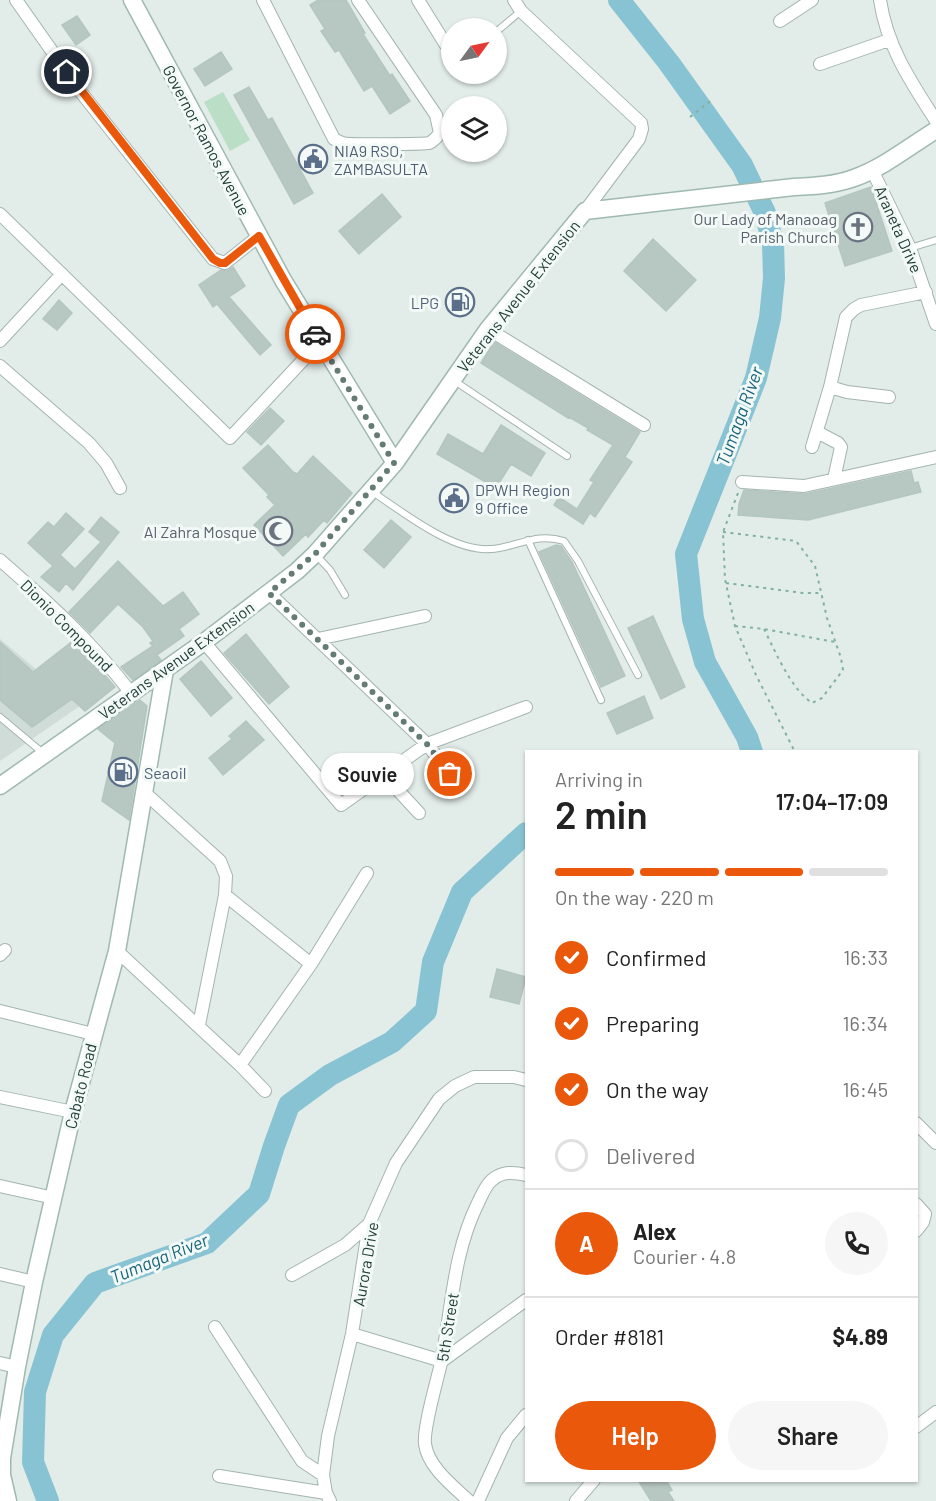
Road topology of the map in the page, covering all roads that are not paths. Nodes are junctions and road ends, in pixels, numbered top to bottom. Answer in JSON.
{"nodes":[{"id":1,"x":16,"y":0,"type":"edge"},
{"id":2,"x":132,"y":0,"type":"edge"},
{"id":3,"x":263,"y":0,"type":"edge"},
{"id":4,"x":358,"y":0,"type":"edge"},
{"id":5,"x":418,"y":0,"type":"edge"},
{"id":6,"x":514,"y":0,"type":"edge"},
{"id":7,"x":812,"y":0,"type":"edge"},
{"id":8,"x":880,"y":0,"type":"edge"},
{"id":9,"x":521,"y":11,"type":"junction"},
{"id":10,"x":780,"y":21,"type":"dead end"},
{"id":11,"x":507,"y":23,"type":"edge"},
{"id":12,"x":441,"y":37,"type":"edge"},
{"id":13,"x":889,"y":40,"type":"junction"},
{"id":14,"x":820,"y":64,"type":"dead end"},
{"id":15,"x":936,"y":121,"type":"edge"},
{"id":16,"x":936,"y":130,"type":"edge"},
{"id":17,"x":872,"y":170,"type":"junction"},
{"id":18,"x":585,"y":211,"type":"junction"},
{"id":19,"x":0,"y":214,"type":"edge"},
{"id":20,"x":259,"y":236,"type":"junction"},
{"id":21,"x":936,"y":240,"type":"edge"},
{"id":22,"x":910,"y":248,"type":"junction"},
{"id":23,"x":62,"y":274,"type":"junction"},
{"id":24,"x":926,"y":292,"type":"junction"},
{"id":25,"x":936,"y":324,"type":"edge"},
{"id":26,"x":488,"y":329,"type":"junction"},
{"id":27,"x":0,"y":341,"type":"edge"},
{"id":28,"x":320,"y":342,"type":"junction"},
{"id":29,"x":0,"y":366,"type":"edge"},
{"id":30,"x":453,"y":380,"type":"junction"},
{"id":31,"x":830,"y":387,"type":"junction"},
{"id":32,"x":889,"y":397,"type":"dead end"},
{"id":33,"x":644,"y":426,"type":"dead end"},
{"id":34,"x":818,"y":432,"type":"junction"},
{"id":35,"x":812,"y":447,"type":"dead end"},
{"id":36,"x":567,"y":456,"type":"dead end"},
{"id":37,"x":936,"y":457,"type":"edge"},
{"id":38,"x":394,"y":463,"type":"junction"},
{"id":39,"x":834,"y":479,"type":"junction"},
{"id":40,"x":742,"y":482,"type":"road end"},
{"id":41,"x":120,"y":488,"type":"dead end"},
{"id":42,"x":371,"y":490,"type":"junction"},
{"id":43,"x":528,"y":540,"type":"junction"},
{"id":44,"x":315,"y":554,"type":"junction"},
{"id":45,"x":0,"y":560,"type":"edge"},
{"id":46,"x":269,"y":593,"type":"junction"},
{"id":47,"x":345,"y":595,"type":"dead end"},
{"id":48,"x":425,"y":616,"type":"dead end"},
{"id":49,"x":318,"y":639,"type":"junction"},
{"id":50,"x":204,"y":642,"type":"junction"},
{"id":51,"x":165,"y":670,"type":"junction"},
{"id":52,"x":638,"y":675,"type":"dead end"},
{"id":53,"x":131,"y":693,"type":"junction"},
{"id":54,"x":602,"y":700,"type":"dead end"},
{"id":55,"x":526,"y":707,"type":"dead end"},
{"id":56,"x":0,"y":717,"type":"edge"},
{"id":57,"x":427,"y":744,"type":"junction"},
{"id":58,"x":45,"y":755,"type":"junction"},
{"id":59,"x":450,"y":774,"type":"dead end"},
{"id":60,"x":384,"y":775,"type":"junction"},
{"id":61,"x":0,"y":786,"type":"edge"},
{"id":62,"x":144,"y":792,"type":"junction"},
{"id":63,"x":419,"y":813,"type":"dead end"},
{"id":64,"x":367,"y":873,"type":"dead end"},
{"id":65,"x":225,"y":895,"type":"junction"},
{"id":66,"x":117,"y":951,"type":"junction"},
{"id":67,"x":311,"y":964,"type":"junction"},
{"id":68,"x":0,"y":1011,"type":"edge"},
{"id":69,"x":199,"y":1025,"type":"junction"},
{"id":70,"x":93,"y":1034,"type":"junction"},
{"id":71,"x":240,"y":1065,"type":"junction"},
{"id":72,"x":525,"y":1080,"type":"edge"},
{"id":73,"x":265,"y":1091,"type":"dead end"},
{"id":74,"x":0,"y":1097,"type":"edge"},
{"id":75,"x":73,"y":1112,"type":"junction"},
{"id":76,"x":918,"y":1125,"type":"edge"},
{"id":77,"x":936,"y":1143,"type":"edge"},
{"id":78,"x":525,"y":1174,"type":"edge"},
{"id":79,"x":0,"y":1186,"type":"edge"},
{"id":80,"x":54,"y":1198,"type":"junction"},
{"id":81,"x":918,"y":1206,"type":"edge"},
{"id":82,"x":369,"y":1224,"type":"junction"},
{"id":83,"x":920,"y":1227,"type":"edge"},
{"id":84,"x":0,"y":1274,"type":"edge"},
{"id":85,"x":292,"y":1275,"type":"dead end"},
{"id":86,"x":34,"y":1282,"type":"junction"},
{"id":87,"x":525,"y":1301,"type":"edge"},
{"id":88,"x":215,"y":1327,"type":"dead end"},
{"id":89,"x":352,"y":1334,"type":"junction"},
{"id":90,"x":442,"y":1360,"type":"junction"},
{"id":91,"x":0,"y":1363,"type":"edge"},
{"id":92,"x":17,"y":1367,"type":"junction"},
{"id":93,"x":936,"y":1412,"type":"edge"},
{"id":94,"x":525,"y":1416,"type":"edge"},
{"id":95,"x":918,"y":1426,"type":"edge"},
{"id":96,"x":1,"y":1475,"type":"edge"},
{"id":97,"x":323,"y":1475,"type":"junction"},
{"id":98,"x":219,"y":1476,"type":"dead end"},
{"id":99,"x":592,"y":1482,"type":"edge"},
{"id":100,"x":328,"y":1497,"type":"edge"},
{"id":101,"x":8,"y":1501,"type":"edge"},
{"id":102,"x":469,"y":1501,"type":"edge"},
{"id":103,"x":478,"y":1501,"type":"edge"},
{"id":104,"x":576,"y":1501,"type":"edge"}],
"edges":[{"from":1,"to":20,"type":"street"},
{"from":2,"to":20,"type":"main road","name":"Governor Ramos Avenue"},
{"from":3,"to":4,"type":"street"},
{"from":5,"to":12,"type":"street"},
{"from":6,"to":9,"type":"street"},
{"from":7,"to":10,"type":"street"},
{"from":8,"to":13,"type":"street"},
{"from":9,"to":11,"type":"lane"},
{"from":9,"to":18,"type":"street"},
{"from":13,"to":14,"type":"street"},
{"from":13,"to":15,"type":"street"},
{"from":16,"to":17,"type":"main road"},
{"from":17,"to":18,"type":"main road"},
{"from":17,"to":22,"type":"street","name":"Araneta Drive"},
{"from":18,"to":26,"type":"main road","name":"Veterans Avenue Extension"},
{"from":19,"to":23,"type":"street"},
{"from":20,"to":28,"type":"main road","name":"Governor Ramos Avenue"},
{"from":21,"to":22,"type":"lane"},
{"from":22,"to":24,"type":"street","name":"Araneta Drive"},
{"from":23,"to":27,"type":"street"},
{"from":23,"to":28,"type":"street"},
{"from":24,"to":25,"type":"street","name":"Araneta Drive"},
{"from":24,"to":31,"type":"street"},
{"from":26,"to":30,"type":"main road","name":"Veterans Avenue Extension"},
{"from":26,"to":33,"type":"street"},
{"from":28,"to":38,"type":"main road","name":"Governor Ramos Avenue"},
{"from":29,"to":41,"type":"street"},
{"from":30,"to":36,"type":"lane"},
{"from":30,"to":38,"type":"main road","name":"Veterans Avenue Extension"},
{"from":31,"to":32,"type":"street"},
{"from":31,"to":34,"type":"street"},
{"from":34,"to":35,"type":"street"},
{"from":34,"to":39,"type":"street"},
{"from":37,"to":39,"type":"street"},
{"from":38,"to":42,"type":"main road","name":"Veterans Avenue Extension"},
{"from":39,"to":40,"type":"street"},
{"from":42,"to":43,"type":"lane"},
{"from":42,"to":44,"type":"main road","name":"Veterans Avenue Extension"},
{"from":43,"to":52,"type":"lane"},
{"from":43,"to":54,"type":"lane"},
{"from":44,"to":46,"type":"main road","name":"Veterans Avenue Extension"},
{"from":44,"to":47,"type":"lane"},
{"from":45,"to":53,"type":"street","name":"Dionio Compound"},
{"from":46,"to":49,"type":"street"},
{"from":46,"to":50,"type":"main road","name":"Veterans Avenue Extension"},
{"from":48,"to":49,"type":"street"},
{"from":49,"to":57,"type":"street"},
{"from":50,"to":51,"type":"main road","name":"Veterans Avenue Extension"},
{"from":50,"to":60,"type":"street"},
{"from":51,"to":53,"type":"main road","name":"Veterans Avenue Extension"},
{"from":51,"to":62,"type":"main road","name":"Cabato Road"},
{"from":53,"to":58,"type":"main road","name":"Veterans Avenue Extension"},
{"from":55,"to":57,"type":"street"},
{"from":56,"to":58,"type":"lane"},
{"from":57,"to":59,"type":"street"},
{"from":57,"to":60,"type":"street"},
{"from":58,"to":61,"type":"main road","name":"Veterans Avenue Extension"},
{"from":60,"to":63,"type":"street"},
{"from":62,"to":65,"type":"street"},
{"from":62,"to":66,"type":"main road","name":"Cabato Road"},
{"from":64,"to":67,"type":"street"},
{"from":65,"to":67,"type":"street"},
{"from":65,"to":69,"type":"street"},
{"from":66,"to":69,"type":"street"},
{"from":66,"to":70,"type":"main road","name":"Cabato Road"},
{"from":67,"to":71,"type":"street"},
{"from":68,"to":70,"type":"street"},
{"from":69,"to":71,"type":"street"},
{"from":70,"to":75,"type":"main road","name":"Cabato Road"},
{"from":71,"to":73,"type":"street"},
{"from":72,"to":82,"type":"street","name":"Aurora Drive"},
{"from":74,"to":75,"type":"street"},
{"from":75,"to":80,"type":"main road","name":"Cabato Road"},
{"from":76,"to":77,"type":"street"},
{"from":78,"to":90,"type":"street","name":"5th Street"},
{"from":79,"to":80,"type":"street"},
{"from":80,"to":86,"type":"main road","name":"Cabato Road"},
{"from":81,"to":83,"type":"street"},
{"from":82,"to":85,"type":"street"},
{"from":82,"to":89,"type":"street","name":"Aurora Drive"},
{"from":84,"to":86,"type":"street"},
{"from":86,"to":92,"type":"main road","name":"Cabato Road"},
{"from":87,"to":90,"type":"street"},
{"from":88,"to":97,"type":"street"},
{"from":89,"to":90,"type":"street"},
{"from":89,"to":97,"type":"street","name":"Aurora Drive"},
{"from":90,"to":102,"type":"street","name":"5th Street"},
{"from":91,"to":92,"type":"street"},
{"from":92,"to":96,"type":"main road","name":"Cabato Road"},
{"from":93,"to":95,"type":"street"},
{"from":94,"to":103,"type":"street"},
{"from":96,"to":101,"type":"main road","name":"Cabato Road"},
{"from":97,"to":100,"type":"street","name":"Aurora Drive"},
{"from":98,"to":100,"type":"street"},
{"from":99,"to":104,"type":"street"}]}
